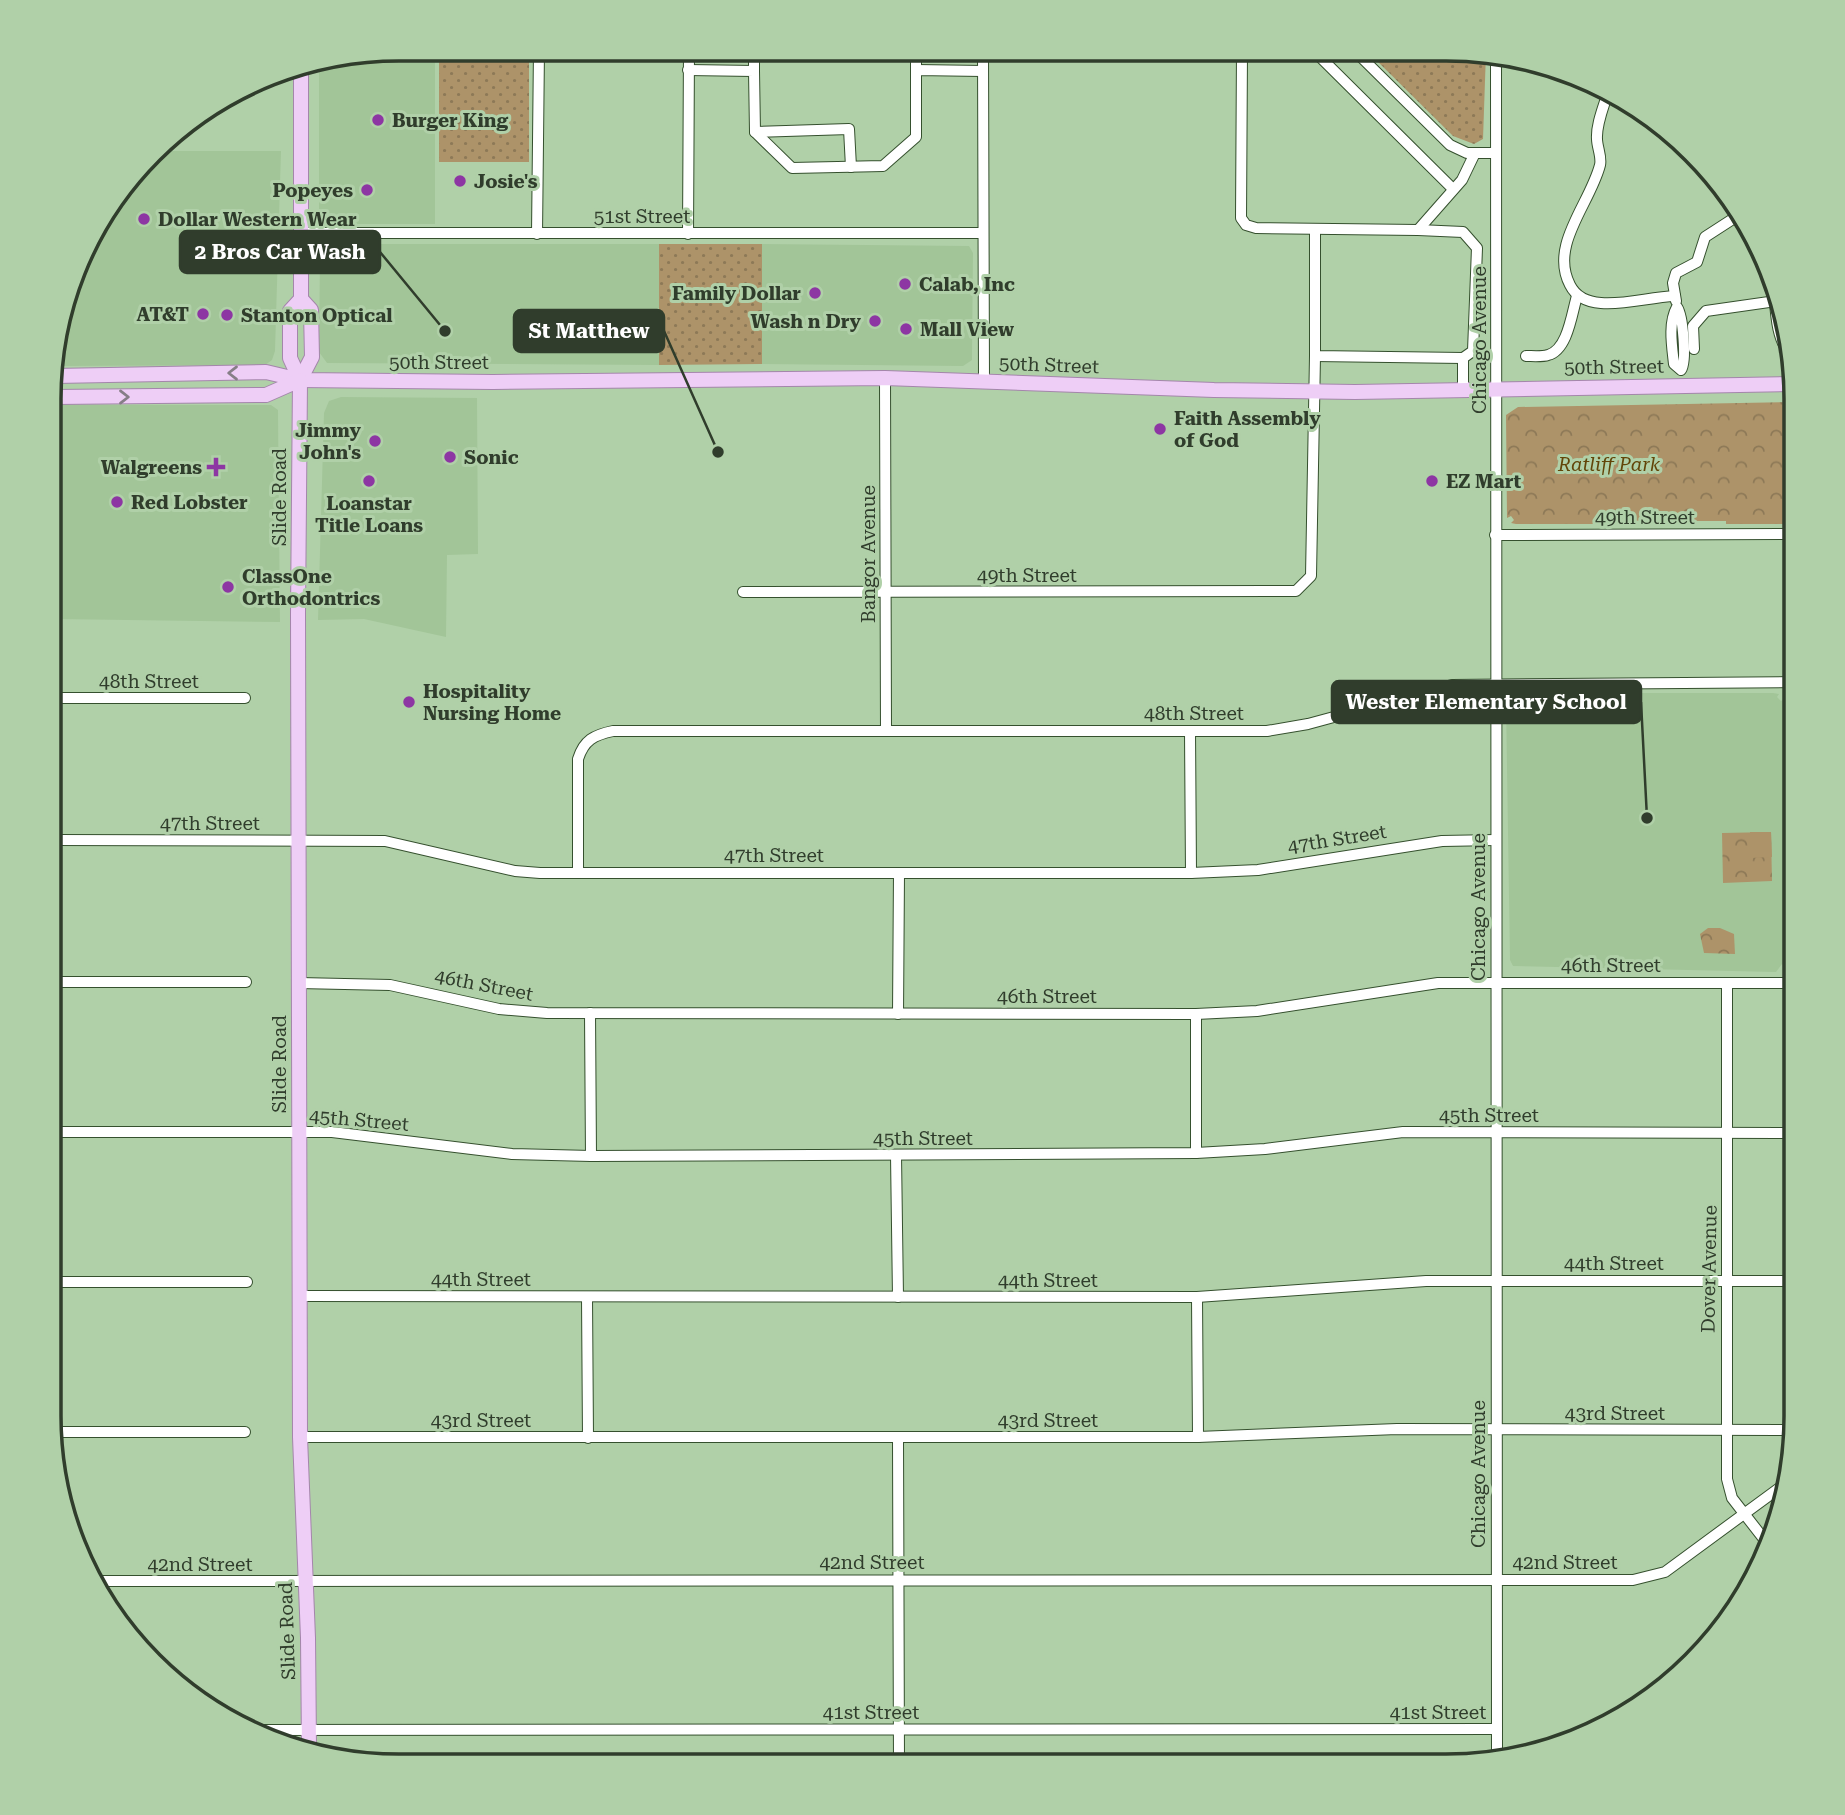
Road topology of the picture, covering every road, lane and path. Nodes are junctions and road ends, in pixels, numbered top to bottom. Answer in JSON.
{"nodes":[{"id":1,"x":539,"y":61,"type":"edge"},
{"id":2,"x":688,"y":61,"type":"edge"},
{"id":3,"x":754,"y":61,"type":"edge"},
{"id":4,"x":916,"y":61,"type":"edge"},
{"id":5,"x":983,"y":61,"type":"edge"},
{"id":6,"x":1242,"y":61,"type":"edge"},
{"id":7,"x":1324,"y":61,"type":"edge"},
{"id":8,"x":1365,"y":61,"type":"edge"},
{"id":9,"x":1496,"y":65,"type":"edge"},
{"id":10,"x":688,"y":70,"type":"junction"},
{"id":11,"x":916,"y":70,"type":"junction"},
{"id":12,"x":754,"y":71,"type":"junction"},
{"id":13,"x":983,"y":71,"type":"junction"},
{"id":14,"x":301,"y":76,"type":"edge"},
{"id":15,"x":1605,"y":102,"type":"edge"},
{"id":16,"x":755,"y":132,"type":"junction"},
{"id":17,"x":1475,"y":153,"type":"junction"},
{"id":18,"x":1496,"y":153,"type":"junction"},
{"id":19,"x":851,"y":167,"type":"junction"},
{"id":20,"x":1453,"y":189,"type":"junction"},
{"id":21,"x":1732,"y":220,"type":"edge"},
{"id":22,"x":1315,"y":229,"type":"junction"},
{"id":23,"x":1418,"y":230,"type":"junction"},
{"id":24,"x":301,"y":233,"type":"junction"},
{"id":25,"x":983,"y":233,"type":"junction"},
{"id":26,"x":537,"y":234,"type":"junction"},
{"id":27,"x":688,"y":234,"type":"junction"},
{"id":28,"x":1577,"y":296,"type":"junction"},
{"id":29,"x":301,"y":299,"type":"junction"},
{"id":30,"x":1676,"y":301,"type":"junction"},
{"id":31,"x":1769,"y":302,"type":"edge"},
{"id":32,"x":1694,"y":349,"type":"dead end"},
{"id":33,"x":1315,"y":356,"type":"junction"},
{"id":34,"x":1525,"y":356,"type":"dead end"},
{"id":35,"x":1463,"y":358,"type":"junction"},
{"id":36,"x":62,"y":376,"type":"edge"},
{"id":37,"x":885,"y":378,"type":"junction"},
{"id":38,"x":300,"y":380,"type":"junction"},
{"id":39,"x":984,"y":382,"type":"junction"},
{"id":40,"x":1783,"y":384,"type":"edge"},
{"id":41,"x":1496,"y":389,"type":"junction"},
{"id":42,"x":1463,"y":390,"type":"junction"},
{"id":43,"x":1313,"y":391,"type":"junction"},
{"id":44,"x":61,"y":397,"type":"edge"},
{"id":45,"x":1784,"y":534,"type":"edge"},
{"id":46,"x":1495,"y":535,"type":"junction"},
{"id":47,"x":743,"y":592,"type":"dead end"},
{"id":48,"x":886,"y":593,"type":"junction"},
{"id":49,"x":1784,"y":682,"type":"edge"},
{"id":50,"x":1496,"y":684,"type":"junction"},
{"id":51,"x":61,"y":698,"type":"edge"},
{"id":52,"x":245,"y":698,"type":"dead end"},
{"id":53,"x":886,"y":730,"type":"junction"},
{"id":54,"x":1191,"y":731,"type":"junction"},
{"id":55,"x":61,"y":840,"type":"edge"},
{"id":56,"x":299,"y":840,"type":"junction"},
{"id":57,"x":1496,"y":841,"type":"junction"},
{"id":58,"x":578,"y":873,"type":"junction"},
{"id":59,"x":899,"y":873,"type":"junction"},
{"id":60,"x":1191,"y":873,"type":"junction"},
{"id":61,"x":61,"y":982,"type":"edge"},
{"id":62,"x":246,"y":982,"type":"dead end"},
{"id":63,"x":1496,"y":982,"type":"junction"},
{"id":64,"x":299,"y":983,"type":"junction"},
{"id":65,"x":1727,"y":983,"type":"junction"},
{"id":66,"x":1784,"y":983,"type":"edge"},
{"id":67,"x":590,"y":1013,"type":"junction"},
{"id":68,"x":898,"y":1014,"type":"junction"},
{"id":69,"x":1196,"y":1014,"type":"junction"},
{"id":70,"x":61,"y":1132,"type":"edge"},
{"id":71,"x":299,"y":1132,"type":"junction"},
{"id":72,"x":1495,"y":1132,"type":"junction"},
{"id":73,"x":1727,"y":1133,"type":"junction"},
{"id":74,"x":1784,"y":1133,"type":"edge"},
{"id":75,"x":1196,"y":1153,"type":"junction"},
{"id":76,"x":896,"y":1155,"type":"junction"},
{"id":77,"x":591,"y":1156,"type":"junction"},
{"id":78,"x":1495,"y":1281,"type":"junction"},
{"id":79,"x":1726,"y":1281,"type":"junction"},
{"id":80,"x":1784,"y":1281,"type":"edge"},
{"id":81,"x":61,"y":1282,"type":"edge"},
{"id":82,"x":247,"y":1282,"type":"dead end"},
{"id":83,"x":300,"y":1296,"type":"junction"},
{"id":84,"x":587,"y":1297,"type":"junction"},
{"id":85,"x":898,"y":1297,"type":"junction"},
{"id":86,"x":1197,"y":1297,"type":"junction"},
{"id":87,"x":1496,"y":1430,"type":"junction"},
{"id":88,"x":1727,"y":1430,"type":"junction"},
{"id":89,"x":1783,"y":1430,"type":"edge"},
{"id":90,"x":62,"y":1432,"type":"edge"},
{"id":91,"x":245,"y":1432,"type":"dead end"},
{"id":92,"x":300,"y":1437,"type":"junction"},
{"id":93,"x":1198,"y":1437,"type":"junction"},
{"id":94,"x":588,"y":1438,"type":"junction"},
{"id":95,"x":898,"y":1438,"type":"junction"},
{"id":96,"x":1775,"y":1492,"type":"edge"},
{"id":97,"x":1745,"y":1514,"type":"junction"},
{"id":98,"x":1762,"y":1536,"type":"edge"},
{"id":99,"x":899,"y":1580,"type":"junction"},
{"id":100,"x":1496,"y":1580,"type":"junction"},
{"id":101,"x":105,"y":1581,"type":"edge"},
{"id":102,"x":305,"y":1581,"type":"junction"},
{"id":103,"x":1497,"y":1729,"type":"junction"},
{"id":104,"x":275,"y":1730,"type":"edge"},
{"id":105,"x":309,"y":1730,"type":"junction"},
{"id":106,"x":899,"y":1730,"type":"junction"},
{"id":107,"x":309,"y":1741,"type":"edge"},
{"id":108,"x":1497,"y":1750,"type":"edge"},
{"id":109,"x":899,"y":1754,"type":"edge"}],
"edges":[{"from":1,"to":26,"type":"street"},
{"from":2,"to":10,"type":"street"},
{"from":3,"to":12,"type":"street"},
{"from":4,"to":11,"type":"street"},
{"from":5,"to":13,"type":"street"},
{"from":6,"to":22,"type":"street"},
{"from":7,"to":20,"type":"street"},
{"from":8,"to":17,"type":"street"},
{"from":9,"to":18,"type":"street","name":"Chicago Avenue"},
{"from":10,"to":12,"type":"street"},
{"from":10,"to":27,"type":"street"},
{"from":11,"to":13,"type":"street"},
{"from":11,"to":19,"type":"street"},
{"from":12,"to":16,"type":"street"},
{"from":13,"to":25,"type":"street"},
{"from":14,"to":24,"type":"main road","name":"Slide Road"},
{"from":15,"to":28,"type":"street"},
{"from":16,"to":19,"type":"street"},
{"from":16,"to":19,"type":"street"},
{"from":17,"to":18,"type":"street"},
{"from":17,"to":20,"type":"street"},
{"from":18,"to":41,"type":"street","name":"Chicago Avenue"},
{"from":20,"to":23,"type":"street"},
{"from":21,"to":30,"type":"street"},
{"from":22,"to":23,"type":"street"},
{"from":22,"to":33,"type":"street"},
{"from":23,"to":35,"type":"street"},
{"from":24,"to":26,"type":"street","name":"51st Street"},
{"from":24,"to":29,"type":"main road","name":"Slide Road"},
{"from":25,"to":27,"type":"street","name":"51st Street"},
{"from":25,"to":39,"type":"street"},
{"from":26,"to":27,"type":"street","name":"51st Street"},
{"from":28,"to":30,"type":"street"},
{"from":28,"to":34,"type":"street"},
{"from":29,"to":38,"type":"main road","name":"Slide Road"},
{"from":29,"to":38,"type":"main road","name":"Slide Road"},
{"from":30,"to":30,"type":"street"},
{"from":31,"to":32,"type":"street"},
{"from":33,"to":35,"type":"street"},
{"from":33,"to":43,"type":"street"},
{"from":35,"to":42,"type":"street"},
{"from":38,"to":36,"type":"main road","name":"50th Street","one_way":true},
{"from":37,"to":38,"type":"main road","name":"50th Street"},
{"from":37,"to":39,"type":"main road","name":"50th Street"},
{"from":37,"to":48,"type":"street","name":"Bangor Avenue"},
{"from":44,"to":38,"type":"main road","name":"50th Street","one_way":true},
{"from":38,"to":56,"type":"main road","name":"Slide Road"},
{"from":39,"to":43,"type":"main road","name":"50th Street"},
{"from":40,"to":41,"type":"main road","name":"50th Street"},
{"from":41,"to":42,"type":"main road","name":"50th Street"},
{"from":41,"to":46,"type":"street","name":"Chicago Avenue"},
{"from":42,"to":43,"type":"main road","name":"50th Street"},
{"from":43,"to":48,"type":"street","name":"49th Street"},
{"from":45,"to":46,"type":"street","name":"49th Street"},
{"from":46,"to":50,"type":"street","name":"Chicago Avenue"},
{"from":47,"to":48,"type":"street","name":"49th Street"},
{"from":48,"to":53,"type":"street","name":"Bangor Avenue"},
{"from":49,"to":50,"type":"street","name":"48th Street"},
{"from":50,"to":54,"type":"street","name":"48th Street"},
{"from":50,"to":57,"type":"street","name":"Chicago Avenue"},
{"from":51,"to":52,"type":"street","name":"48th Street"},
{"from":53,"to":54,"type":"street","name":"48th Street"},
{"from":53,"to":58,"type":"street","name":"48th Street"},
{"from":54,"to":60,"type":"street"},
{"from":55,"to":56,"type":"street","name":"47th Street"},
{"from":56,"to":58,"type":"street","name":"47th Street"},
{"from":56,"to":64,"type":"main road","name":"Slide Road"},
{"from":57,"to":60,"type":"street","name":"47th Street"},
{"from":57,"to":63,"type":"street","name":"Chicago Avenue"},
{"from":58,"to":59,"type":"street","name":"47th Street"},
{"from":59,"to":60,"type":"street","name":"47th Street"},
{"from":59,"to":68,"type":"street"},
{"from":61,"to":62,"type":"street"},
{"from":63,"to":65,"type":"street","name":"46th Street"},
{"from":63,"to":69,"type":"street","name":"46th Street"},
{"from":63,"to":72,"type":"street","name":"Chicago Avenue"},
{"from":64,"to":67,"type":"street","name":"46th Street"},
{"from":64,"to":71,"type":"main road","name":"Slide Road"},
{"from":65,"to":66,"type":"street","name":"46th Street"},
{"from":65,"to":73,"type":"street","name":"Dover Avenue"},
{"from":67,"to":68,"type":"street","name":"46th Street"},
{"from":67,"to":77,"type":"street"},
{"from":68,"to":69,"type":"street","name":"46th Street"},
{"from":69,"to":75,"type":"street"},
{"from":70,"to":71,"type":"street","name":"45th Street"},
{"from":71,"to":77,"type":"street","name":"45th Street"},
{"from":71,"to":83,"type":"main road","name":"Slide Road"},
{"from":72,"to":73,"type":"street","name":"45th Street"},
{"from":72,"to":75,"type":"street","name":"45th Street"},
{"from":72,"to":78,"type":"street","name":"Chicago Avenue"},
{"from":73,"to":74,"type":"street","name":"45th Street"},
{"from":73,"to":79,"type":"street","name":"Dover Avenue"},
{"from":75,"to":76,"type":"street","name":"45th Street"},
{"from":76,"to":77,"type":"street","name":"45th Street"},
{"from":76,"to":85,"type":"street"},
{"from":78,"to":79,"type":"street","name":"44th Street"},
{"from":78,"to":86,"type":"street","name":"44th Street"},
{"from":78,"to":87,"type":"street","name":"Chicago Avenue"},
{"from":79,"to":80,"type":"street","name":"44th Street"},
{"from":79,"to":88,"type":"street","name":"Dover Avenue"},
{"from":81,"to":82,"type":"street"},
{"from":83,"to":84,"type":"street","name":"44th Street"},
{"from":83,"to":92,"type":"main road","name":"Slide Road"},
{"from":84,"to":85,"type":"street","name":"44th Street"},
{"from":84,"to":94,"type":"street"},
{"from":85,"to":86,"type":"street","name":"44th Street"},
{"from":86,"to":93,"type":"street"},
{"from":87,"to":88,"type":"street","name":"43rd Street"},
{"from":87,"to":93,"type":"street","name":"43rd Street"},
{"from":87,"to":100,"type":"street","name":"Chicago Avenue"},
{"from":88,"to":89,"type":"street","name":"43rd Street"},
{"from":88,"to":97,"type":"street","name":"Dover Avenue"},
{"from":90,"to":91,"type":"street"},
{"from":92,"to":94,"type":"street","name":"43rd Street"},
{"from":92,"to":102,"type":"main road","name":"Slide Road"},
{"from":93,"to":95,"type":"street","name":"43rd Street"},
{"from":94,"to":95,"type":"street","name":"43rd Street"},
{"from":95,"to":99,"type":"street"},
{"from":96,"to":97,"type":"street"},
{"from":97,"to":98,"type":"street","name":"Dover Avenue"},
{"from":97,"to":100,"type":"street","name":"42nd Street"},
{"from":99,"to":100,"type":"street","name":"42nd Street"},
{"from":99,"to":102,"type":"street","name":"42nd Street"},
{"from":99,"to":106,"type":"street"},
{"from":100,"to":103,"type":"street","name":"Chicago Avenue"},
{"from":101,"to":102,"type":"street","name":"42nd Street"},
{"from":102,"to":105,"type":"main road","name":"Slide Road"},
{"from":103,"to":106,"type":"street","name":"41st Street"},
{"from":103,"to":108,"type":"street","name":"Chicago Avenue"},
{"from":104,"to":105,"type":"street","name":"41st Street"},
{"from":105,"to":106,"type":"street","name":"41st Street"},
{"from":105,"to":107,"type":"main road","name":"Slide Road"},
{"from":106,"to":109,"type":"street"}]}
